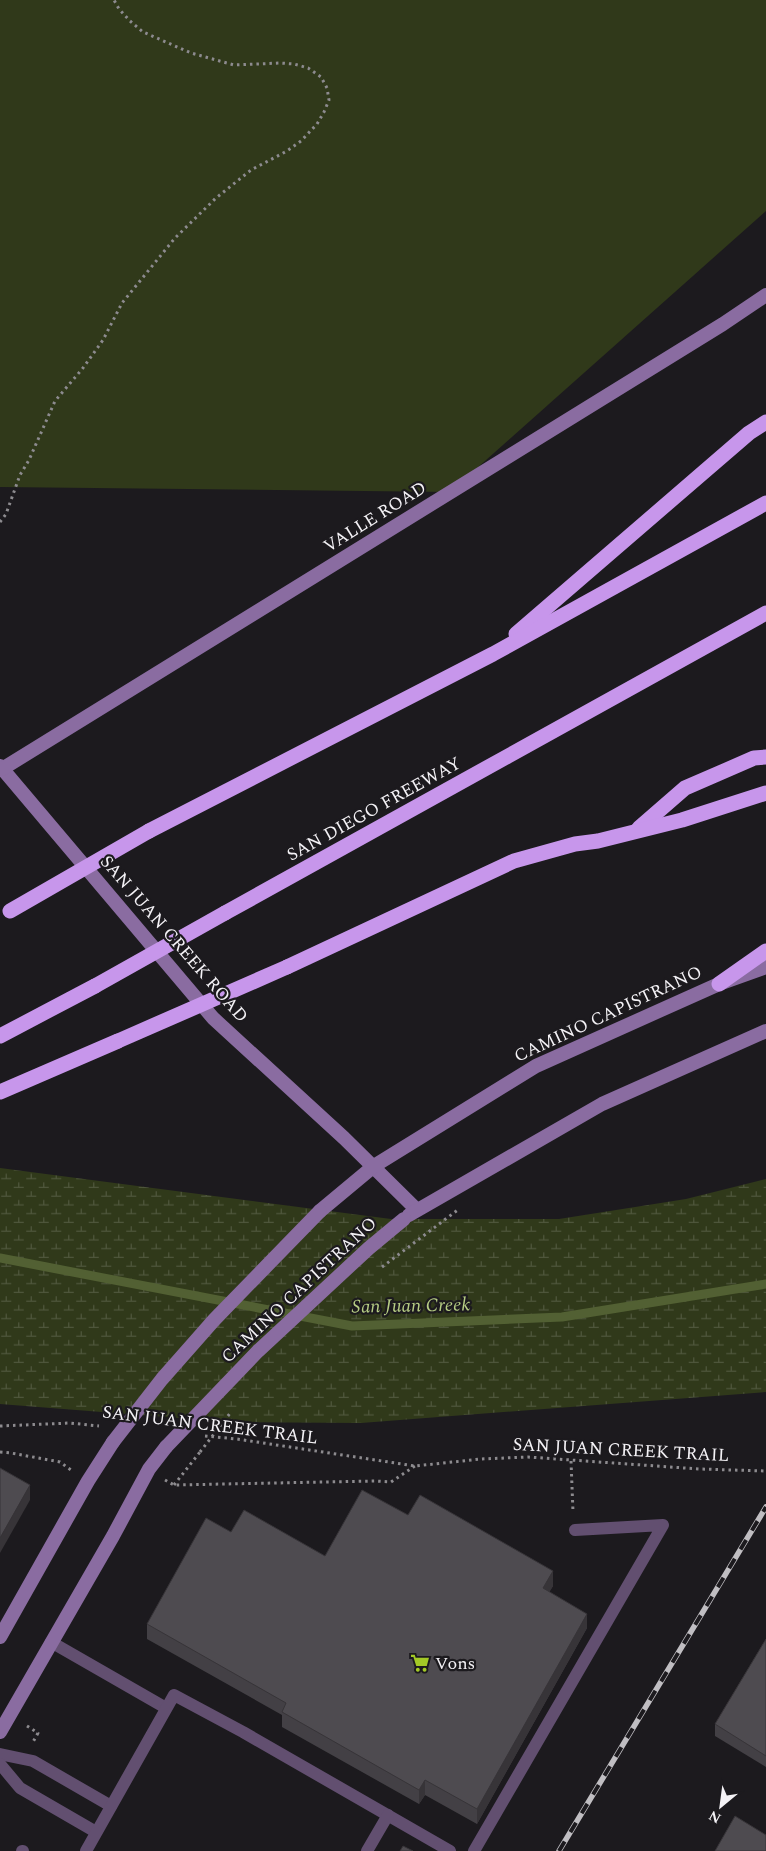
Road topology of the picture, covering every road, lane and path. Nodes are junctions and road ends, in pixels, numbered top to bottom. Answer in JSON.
{"nodes":[{"id":1,"x":114,"y":0,"type":"edge"},
{"id":2,"x":766,"y":295,"type":"edge"},
{"id":3,"x":766,"y":422,"type":"edge"},
{"id":4,"x":766,"y":503,"type":"edge"},
{"id":5,"x":0,"y":522,"type":"edge"},
{"id":6,"x":766,"y":613,"type":"edge"},
{"id":7,"x":493,"y":654,"type":"junction"},
{"id":8,"x":766,"y":757,"type":"edge"},
{"id":9,"x":1,"y":768,"type":"edge"},
{"id":10,"x":766,"y":793,"type":"edge"},
{"id":11,"x":636,"y":830,"type":"junction"},
{"id":12,"x":5,"y":913,"type":"edge"},
{"id":13,"x":766,"y":951,"type":"edge"},
{"id":14,"x":766,"y":967,"type":"edge"},
{"id":15,"x":719,"y":984,"type":"junction"},
{"id":16,"x":766,"y":1031,"type":"edge"},
{"id":17,"x":0,"y":1036,"type":"edge"},
{"id":18,"x":0,"y":1092,"type":"edge"},
{"id":19,"x":374,"y":1166,"type":"junction"},
{"id":20,"x":416,"y":1209,"type":"junction"},
{"id":21,"x":459,"y":1209,"type":"dead end"},
{"id":22,"x":379,"y":1270,"type":"dead end"},
{"id":23,"x":235,"y":1407,"type":"dead end"},
{"id":24,"x":0,"y":1426,"type":"edge"},
{"id":25,"x":100,"y":1426,"type":"dead end"},
{"id":26,"x":198,"y":1435,"type":"dead end"},
{"id":27,"x":0,"y":1452,"type":"edge"},
{"id":28,"x":571,"y":1461,"type":"junction"},
{"id":29,"x":415,"y":1466,"type":"junction"},
{"id":30,"x":149,"y":1470,"type":"junction"},
{"id":31,"x":766,"y":1471,"type":"edge"},
{"id":32,"x":88,"y":1480,"type":"junction"},
{"id":33,"x":174,"y":1485,"type":"junction"},
{"id":34,"x":575,"y":1530,"type":"joint"},
{"id":35,"x":0,"y":1636,"type":"edge"},
{"id":36,"x":51,"y":1642,"type":"junction"},
{"id":37,"x":166,"y":1708,"type":"junction"},
{"id":38,"x":0,"y":1732,"type":"edge"},
{"id":39,"x":0,"y":1754,"type":"edge"},
{"id":40,"x":0,"y":1764,"type":"edge"},
{"id":41,"x":110,"y":1806,"type":"junction"},
{"id":42,"x":388,"y":1815,"type":"junction"},
{"id":43,"x":96,"y":1832,"type":"junction"},
{"id":44,"x":86,"y":1851,"type":"edge"},
{"id":45,"x":367,"y":1851,"type":"edge"},
{"id":46,"x":450,"y":1851,"type":"edge"},
{"id":47,"x":474,"y":1851,"type":"edge"}],
"edges":[{"from":1,"to":5,"type":"path"},
{"from":2,"to":9,"type":"main road","name":"VALLE ROAD"},
{"from":3,"to":7,"type":"highway"},
{"from":4,"to":7,"type":"highway"},
{"from":6,"to":17,"type":"highway","name":"SAN DIEGO FREEWAY","bridge":true},
{"from":7,"to":12,"type":"highway","bridge":true},
{"from":8,"to":11,"type":"highway"},
{"from":9,"to":19,"type":"main road","name":"SAN JUAN CREEK ROAD"},
{"from":10,"to":11,"type":"highway"},
{"from":11,"to":18,"type":"highway","bridge":true},
{"from":13,"to":15,"type":"highway"},
{"from":14,"to":15,"type":"main road","name":"CAMINO CAPISTRANO"},
{"from":15,"to":19,"type":"main road","name":"CAMINO CAPISTRANO"},
{"from":16,"to":20,"type":"main road","name":"CAMINO CAPISTRANO"},
{"from":19,"to":20,"type":"main road","name":"SAN JUAN CREEK ROAD"},
{"from":19,"to":32,"type":"main road","name":"CAMINO CAPISTRANO","bridge":true},
{"from":20,"to":30,"type":"main road","name":"CAMINO CAPISTRANO","bridge":true},
{"from":21,"to":22,"type":"path","bridge":true},
{"from":23,"to":33,"type":"path","bridge":true},
{"from":24,"to":25,"type":"path","name":"SAN JUAN CREEK TRAIL"},
{"from":26,"to":29,"type":"path","name":"SAN JUAN CREEK TRAIL"},
{"from":27,"to":32,"type":"path"},
{"from":28,"to":29,"type":"path","name":"SAN JUAN CREEK TRAIL"},
{"from":28,"to":31,"type":"path","name":"SAN JUAN CREEK TRAIL"},
{"from":28,"to":34,"type":"path"},
{"from":29,"to":33,"type":"path","name":"SAN JUAN CREEK TRAIL"},
{"from":30,"to":33,"type":"path"},
{"from":30,"to":36,"type":"main road","name":"CAMINO CAPISTRANO"},
{"from":32,"to":35,"type":"main road","name":"CAMINO CAPISTRANO"},
{"from":34,"to":47,"type":"lane"},
{"from":36,"to":37,"type":"lane"},
{"from":36,"to":38,"type":"main road","name":"CAMINO CAPISTRANO"},
{"from":37,"to":41,"type":"lane"},
{"from":37,"to":42,"type":"lane"},
{"from":39,"to":41,"type":"lane"},
{"from":40,"to":43,"type":"lane"},
{"from":41,"to":43,"type":"lane"},
{"from":42,"to":45,"type":"lane"},
{"from":42,"to":46,"type":"lane"},
{"from":43,"to":44,"type":"lane"}]}
